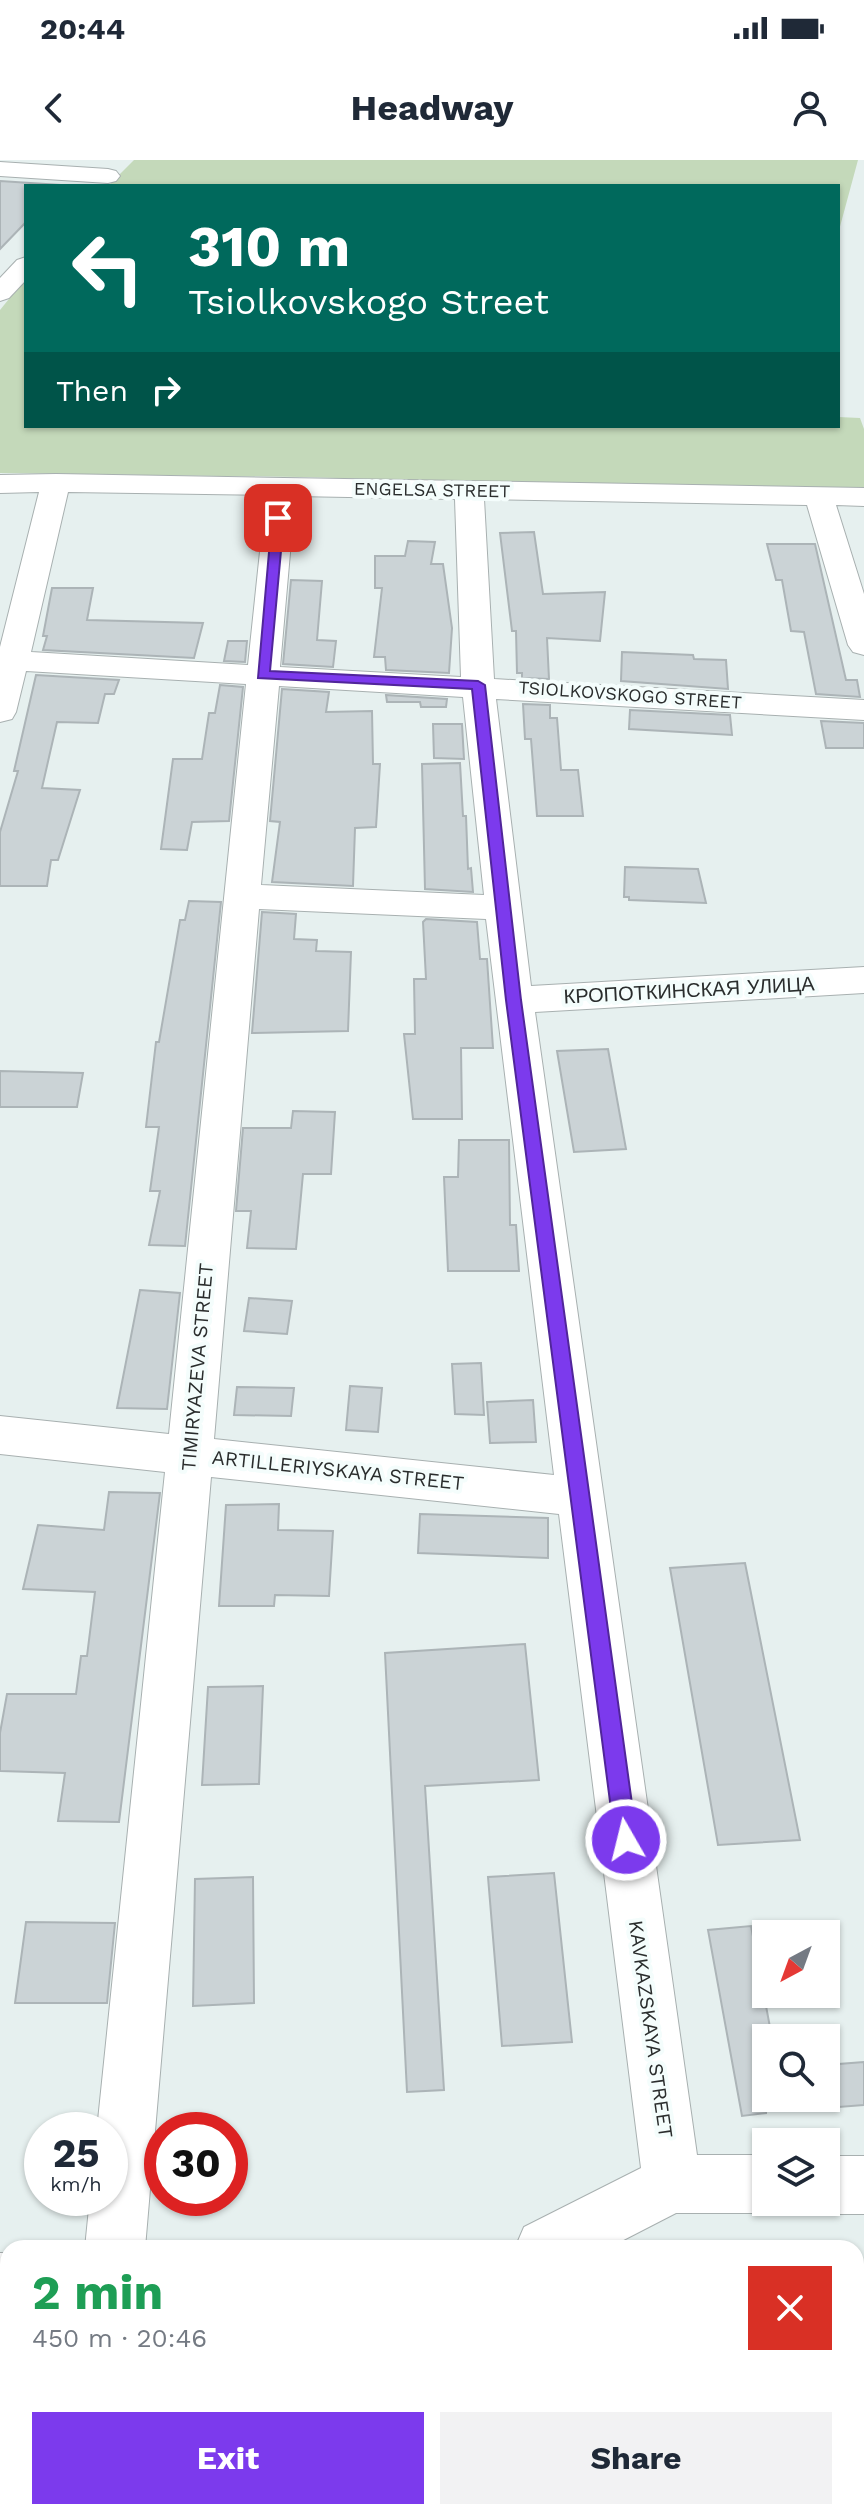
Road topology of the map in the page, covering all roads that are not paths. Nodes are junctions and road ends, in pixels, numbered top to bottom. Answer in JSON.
{"nodes":[{"id":1,"x":0,"y":169,"type":"edge"},
{"id":2,"x":110,"y":174,"type":"edge"},
{"id":3,"x":24,"y":267,"type":"edge"},
{"id":4,"x":0,"y":293,"type":"edge"},
{"id":5,"x":56,"y":483,"type":"junction"},
{"id":6,"x":0,"y":484,"type":"edge"},
{"id":7,"x":281,"y":487,"type":"junction"},
{"id":8,"x":469,"y":491,"type":"junction"},
{"id":9,"x":819,"y":497,"type":"junction"},
{"id":10,"x":864,"y":497,"type":"edge"},
{"id":11,"x":864,"y":645,"type":"edge"},
{"id":12,"x":13,"y":661,"type":"junction"},
{"id":13,"x":263,"y":675,"type":"junction"},
{"id":14,"x":478,"y":685,"type":"junction"},
{"id":15,"x":864,"y":710,"type":"edge"},
{"id":16,"x":0,"y":712,"type":"edge"},
{"id":17,"x":242,"y":896,"type":"junction"},
{"id":18,"x":503,"y":908,"type":"junction"},
{"id":19,"x":864,"y":980,"type":"edge"},
{"id":20,"x":514,"y":1000,"type":"junction"},
{"id":21,"x":0,"y":1435,"type":"edge"},
{"id":22,"x":189,"y":1454,"type":"junction"},
{"id":23,"x":580,"y":1497,"type":"junction"},
{"id":24,"x":672,"y":2184,"type":"junction"},
{"id":25,"x":752,"y":2184,"type":"edge"},
{"id":26,"x":840,"y":2185,"type":"edge"},
{"id":27,"x":864,"y":2185,"type":"edge"},
{"id":28,"x":116,"y":2240,"type":"edge"},
{"id":29,"x":561,"y":2240,"type":"edge"}],
"edges":[{"from":1,"to":2,"type":"street"},
{"from":3,"to":4,"type":"street"},
{"from":5,"to":6,"type":"street","name":"ENGELSA STREET"},
{"from":5,"to":7,"type":"street","name":"ENGELSA STREET"},
{"from":5,"to":12,"type":"street"},
{"from":7,"to":8,"type":"street","name":"ENGELSA STREET"},
{"from":7,"to":13,"type":"street","name":"TIMIRYAZEVA STREET"},
{"from":8,"to":9,"type":"street","name":"ENGELSA STREET"},
{"from":8,"to":14,"type":"street","name":"KAVKAZSKAYA STREET"},
{"from":9,"to":10,"type":"street","name":"ENGELSA STREET"},
{"from":9,"to":11,"type":"street"},
{"from":12,"to":13,"type":"street","name":"TSIOLKOVSKOGO STREET"},
{"from":12,"to":16,"type":"street"},
{"from":13,"to":14,"type":"street","name":"TSIOLKOVSKOGO STREET"},
{"from":13,"to":17,"type":"street","name":"TIMIRYAZEVA STREET"},
{"from":14,"to":15,"type":"street","name":"TSIOLKOVSKOGO STREET"},
{"from":14,"to":18,"type":"street","name":"KAVKAZSKAYA STREET"},
{"from":17,"to":18,"type":"street"},
{"from":17,"to":22,"type":"street","name":"TIMIRYAZEVA STREET"},
{"from":18,"to":20,"type":"street","name":"KAVKAZSKAYA STREET"},
{"from":19,"to":20,"type":"street","name":"КРОПОТКИНСКАЯ УЛИЦА"},
{"from":20,"to":23,"type":"street","name":"KAVKAZSKAYA STREET"},
{"from":21,"to":22,"type":"street","name":"ARTILLERIYSKAYA STREET"},
{"from":22,"to":23,"type":"street","name":"ARTILLERIYSKAYA STREET"},
{"from":22,"to":28,"type":"street","name":"TIMIRYAZEVA STREET"},
{"from":23,"to":24,"type":"street","name":"KAVKAZSKAYA STREET"},
{"from":24,"to":25,"type":"street"},
{"from":24,"to":29,"type":"street"},
{"from":26,"to":27,"type":"street"}]}
